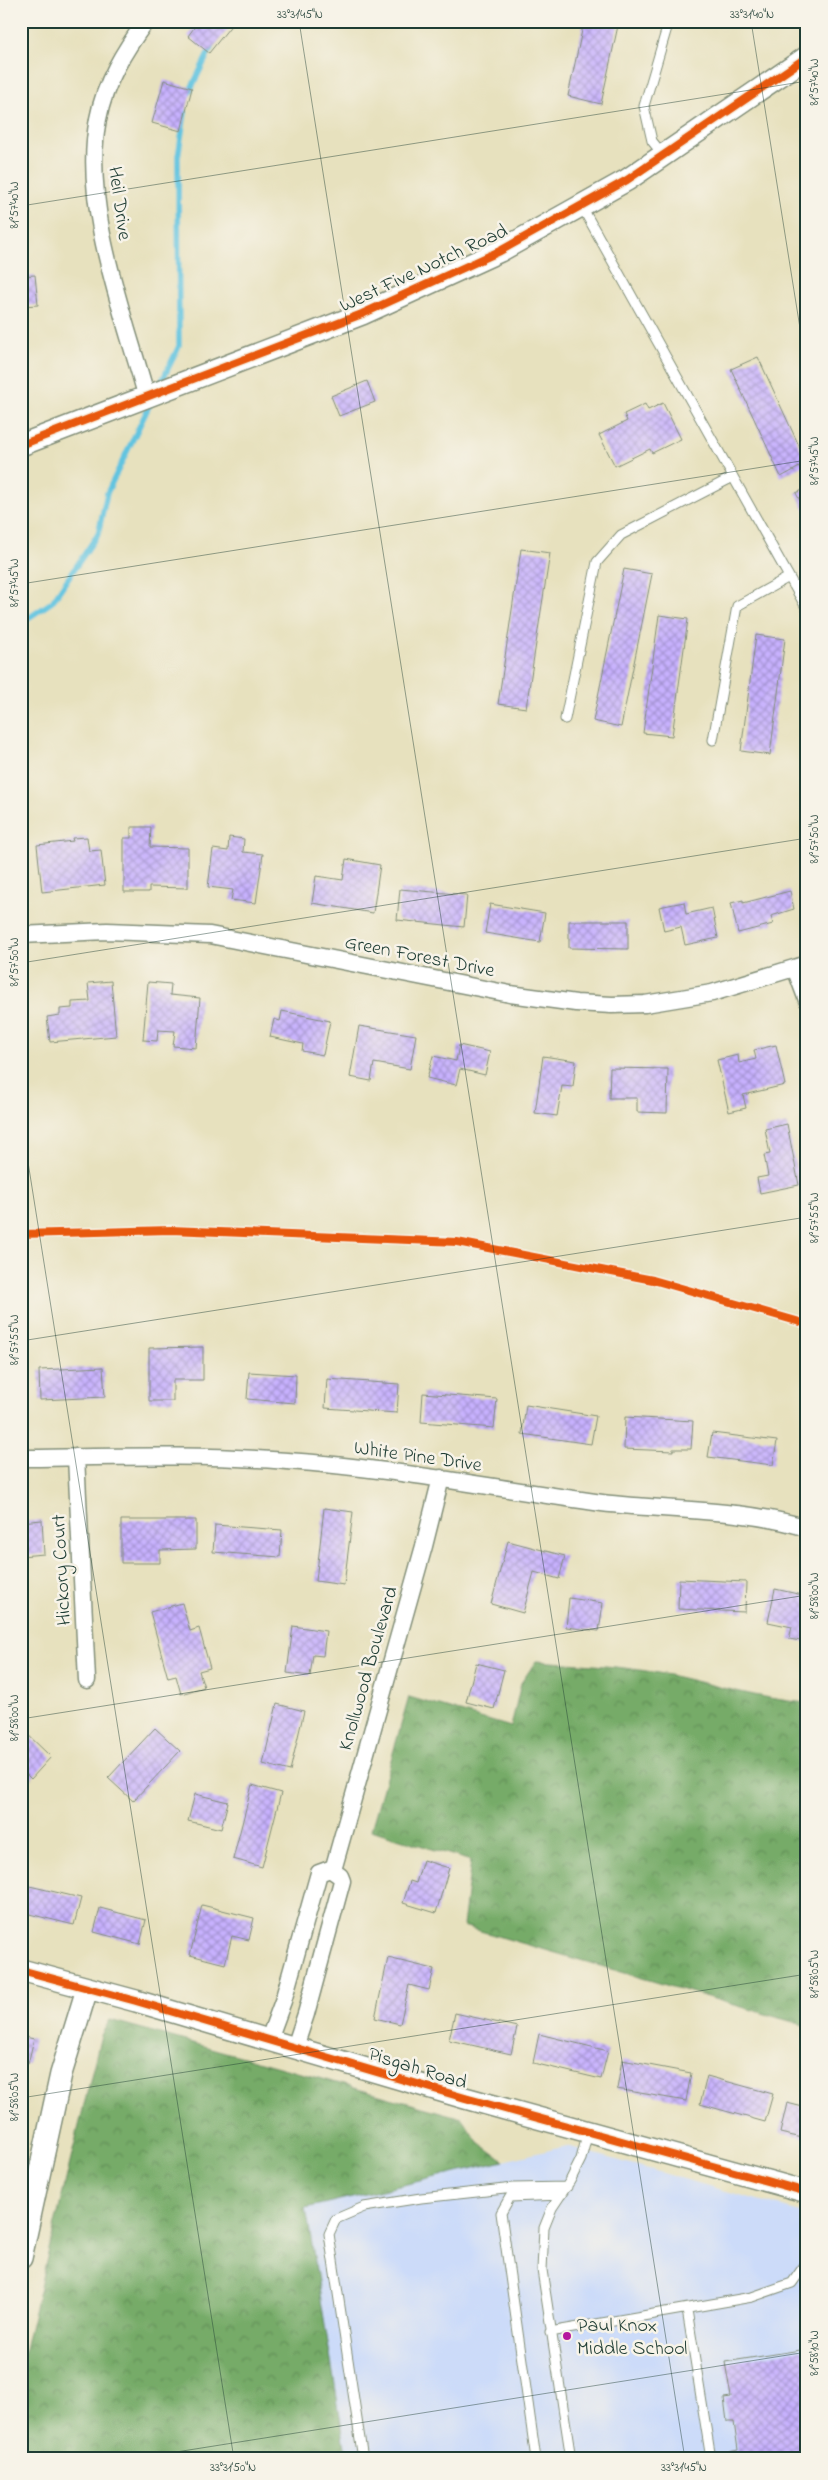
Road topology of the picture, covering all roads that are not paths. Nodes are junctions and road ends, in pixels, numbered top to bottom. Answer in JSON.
{"nodes":[{"id":1,"x":146,"y":21,"type":"edge"},
{"id":2,"x":669,"y":21,"type":"edge"},
{"id":3,"x":807,"y":57,"type":"edge"},
{"id":4,"x":664,"y":156,"type":"junction"},
{"id":5,"x":582,"y":207,"type":"junction"},
{"id":6,"x":148,"y":398,"type":"junction"},
{"id":7,"x":21,"y":445,"type":"edge"},
{"id":8,"x":733,"y":477,"type":"junction"},
{"id":9,"x":789,"y":576,"type":"junction"},
{"id":10,"x":807,"y":609,"type":"edge"},
{"id":11,"x":565,"y":719,"type":"dead end"},
{"id":12,"x":713,"y":740,"type":"dead end"},
{"id":13,"x":21,"y":935,"type":"edge"},
{"id":14,"x":801,"y":966,"type":"edge"},
{"id":15,"x":807,"y":1000,"type":"edge"},
{"id":16,"x":76,"y":1457,"type":"junction"},
{"id":17,"x":21,"y":1458,"type":"edge"},
{"id":18,"x":441,"y":1478,"type":"junction"},
{"id":19,"x":807,"y":1528,"type":"edge"},
{"id":20,"x":87,"y":1680,"type":"dead end"},
{"id":21,"x":333,"y":1870,"type":"junction"},
{"id":22,"x":21,"y":1970,"type":"edge"},
{"id":23,"x":87,"y":1989,"type":"junction"},
{"id":24,"x":269,"y":2040,"type":"junction"},
{"id":25,"x":295,"y":2047,"type":"junction"},
{"id":26,"x":588,"y":2131,"type":"junction"},
{"id":27,"x":567,"y":2186,"type":"junction"},
{"id":28,"x":807,"y":2192,"type":"edge"},
{"id":29,"x":561,"y":2195,"type":"junction"},
{"id":30,"x":21,"y":2258,"type":"edge"},
{"id":31,"x":807,"y":2262,"type":"edge"},
{"id":32,"x":688,"y":2310,"type":"junction"},
{"id":33,"x":550,"y":2332,"type":"junction"},
{"id":34,"x":363,"y":2459,"type":"edge"},
{"id":35,"x":536,"y":2459,"type":"edge"},
{"id":36,"x":571,"y":2459,"type":"edge"},
{"id":37,"x":710,"y":2459,"type":"edge"}],
"edges":[{"from":1,"to":6,"type":"street","name":"Heil Drive"},
{"from":2,"to":4,"type":"lane"},
{"from":3,"to":4,"type":"street","name":"West Five Notch Road"},
{"from":4,"to":5,"type":"street","name":"West Five Notch Road"},
{"from":5,"to":6,"type":"street","name":"West Five Notch Road"},
{"from":5,"to":8,"type":"lane"},
{"from":6,"to":7,"type":"street","name":"West Five Notch Road"},
{"from":8,"to":9,"type":"lane"},
{"from":8,"to":11,"type":"lane"},
{"from":9,"to":10,"type":"lane"},
{"from":9,"to":12,"type":"lane"},
{"from":13,"to":14,"type":"street","name":"Green Forest Drive"},
{"from":14,"to":15,"type":"street"},
{"from":16,"to":17,"type":"street","name":"White Pine Drive"},
{"from":16,"to":18,"type":"street","name":"White Pine Drive"},
{"from":16,"to":20,"type":"street","name":"Hickory Court"},
{"from":18,"to":19,"type":"street","name":"White Pine Drive"},
{"from":18,"to":21,"type":"street","name":"Knollwood Boulevard"},
{"from":21,"to":24,"type":"street"},
{"from":21,"to":25,"type":"street"},
{"from":22,"to":23,"type":"street","name":"Pisgah Road"},
{"from":23,"to":24,"type":"street","name":"Pisgah Road"},
{"from":23,"to":30,"type":"street"},
{"from":24,"to":25,"type":"street","name":"Pisgah Road"},
{"from":25,"to":26,"type":"street","name":"Pisgah Road"},
{"from":26,"to":27,"type":"lane"},
{"from":26,"to":28,"type":"street","name":"Pisgah Road"},
{"from":27,"to":29,"type":"lane"},
{"from":27,"to":34,"type":"lane"},
{"from":29,"to":33,"type":"lane"},
{"from":29,"to":35,"type":"lane"},
{"from":31,"to":32,"type":"lane"},
{"from":32,"to":33,"type":"lane"},
{"from":32,"to":37,"type":"lane"},
{"from":33,"to":36,"type":"lane"}]}
